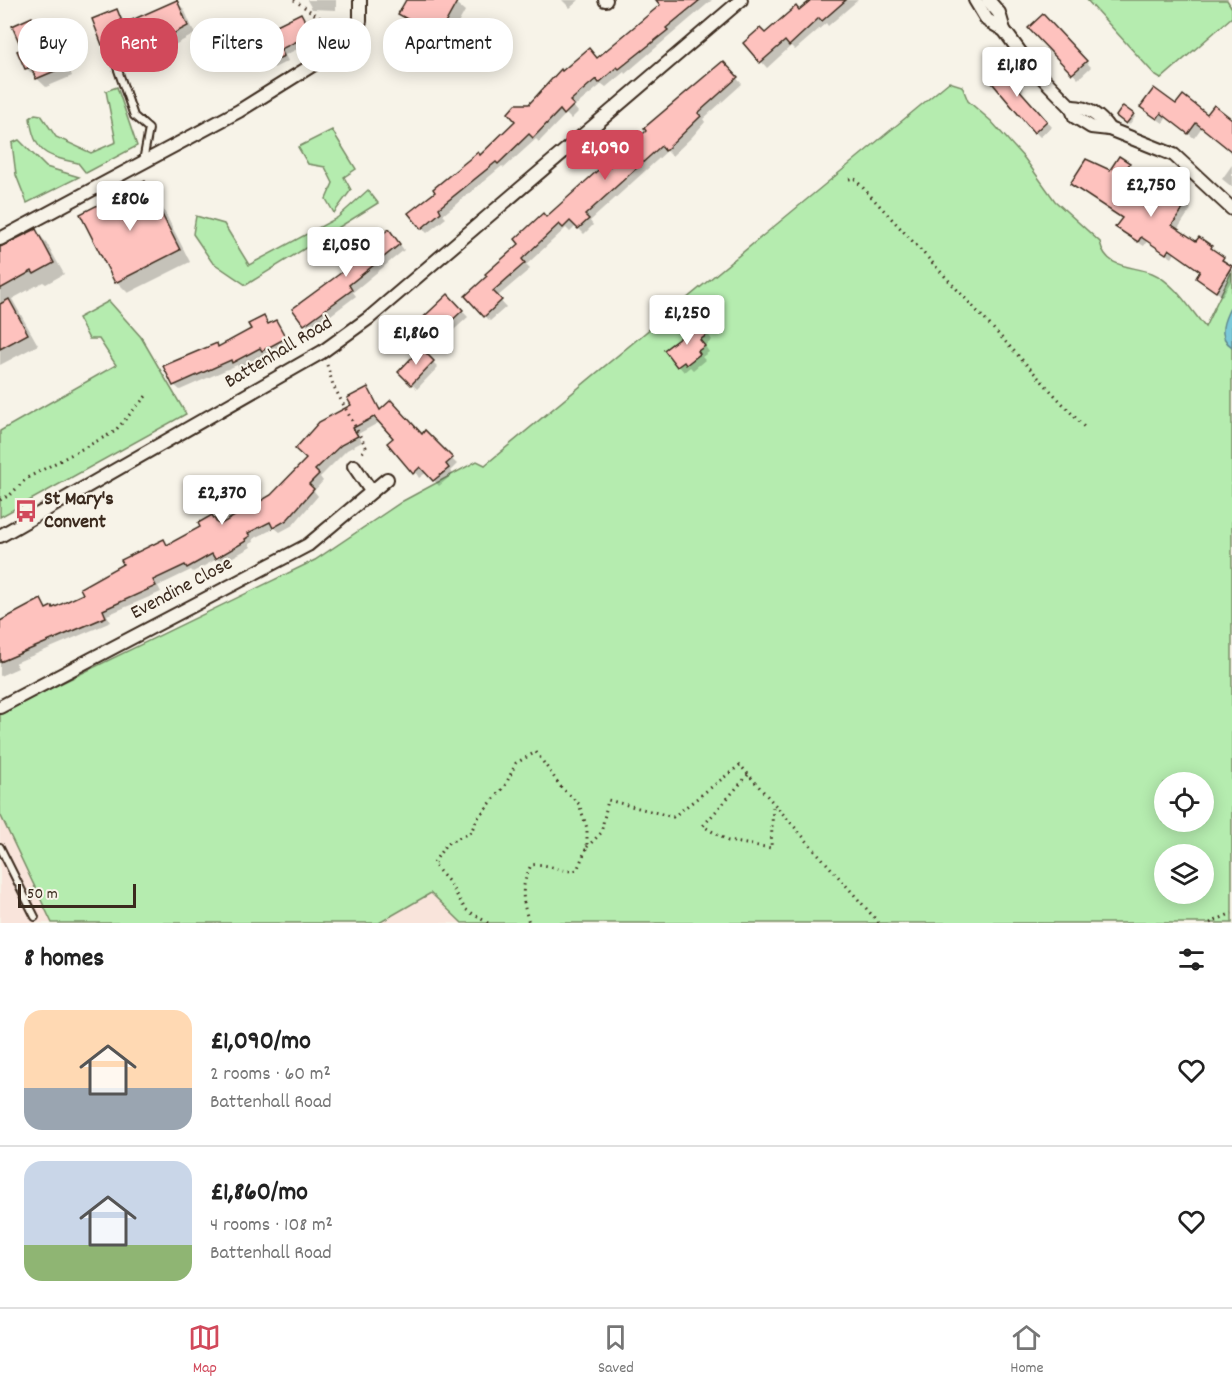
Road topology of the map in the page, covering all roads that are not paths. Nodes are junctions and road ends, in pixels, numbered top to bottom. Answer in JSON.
{"nodes":[{"id":1,"x":360,"y":0,"type":"edge"},
{"id":2,"x":741,"y":0,"type":"edge"},
{"id":3,"x":975,"y":0,"type":"edge"},
{"id":4,"x":988,"y":0,"type":"edge"},
{"id":5,"x":1004,"y":30,"type":"junction"},
{"id":6,"x":119,"y":72,"type":"edge"},
{"id":7,"x":143,"y":162,"type":"junction"},
{"id":8,"x":1232,"y":209,"type":"edge"},
{"id":9,"x":0,"y":239,"type":"edge"},
{"id":10,"x":354,"y":466,"type":"road end"},
{"id":11,"x":387,"y":479,"type":"dead end"},
{"id":12,"x":371,"y":491,"type":"junction"},
{"id":13,"x":0,"y":536,"type":"edge"},
{"id":14,"x":0,"y":707,"type":"edge"},
{"id":15,"x":0,"y":847,"type":"edge"},
{"id":16,"x":35,"y":918,"type":"dead end"}],
"edges":[{"from":1,"to":7,"type":"street"},
{"from":2,"to":13,"type":"street","name":"Battenhall Road"},
{"from":3,"to":5,"type":"street"},
{"from":4,"to":5,"type":"street"},
{"from":5,"to":8,"type":"street"},
{"from":6,"to":7,"type":"lane"},
{"from":7,"to":9,"type":"street"},
{"from":10,"to":12,"type":"street"},
{"from":11,"to":12,"type":"street","name":"Evendine Close"},
{"from":12,"to":14,"type":"street","name":"Evendine Close"},
{"from":15,"to":16,"type":"lane"}]}
